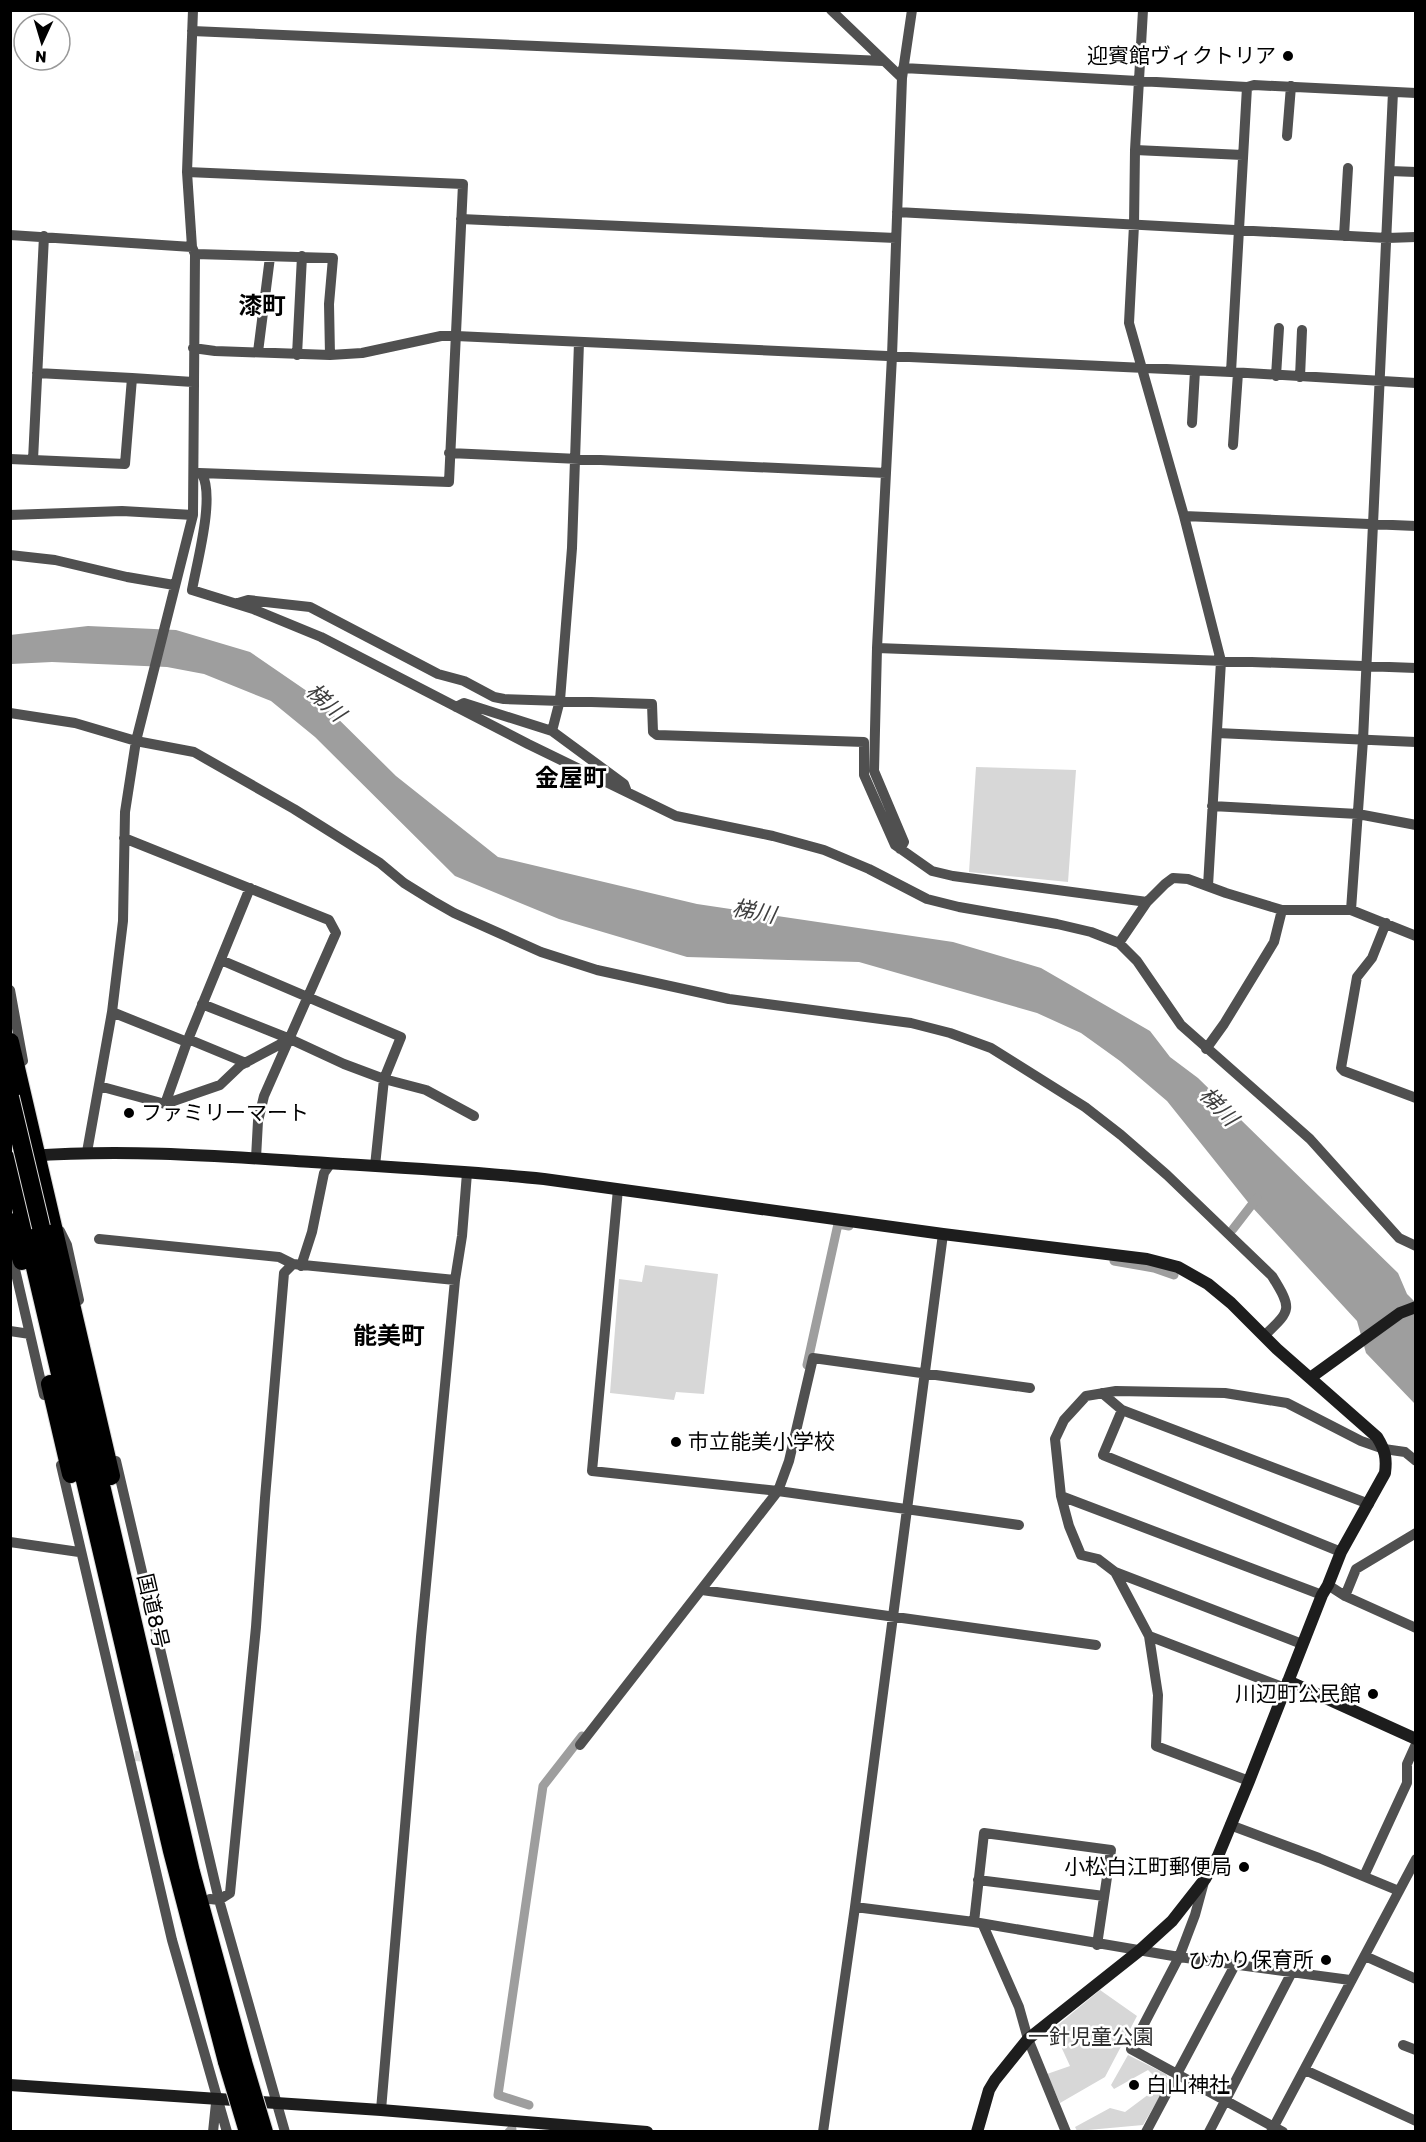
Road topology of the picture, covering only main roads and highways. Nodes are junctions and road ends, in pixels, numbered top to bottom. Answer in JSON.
{"nodes":[{"id":1,"x":10,"y":1042,"type":"edge"},
{"id":2,"x":17,"y":1095,"type":"edge"},
{"id":3,"x":10,"y":1159,"type":"edge"},
{"id":4,"x":19,"y":1234,"type":"edge"},
{"id":5,"x":102,"y":1546,"type":"junction"},
{"id":6,"x":116,"y":1578,"type":"junction"},
{"id":7,"x":235,"y":2062,"type":"junction"},
{"id":8,"x":248,"y":2132,"type":"edge"},
{"id":9,"x":264,"y":2132,"type":"edge"}],
"edges":[{"from":1,"to":2,"type":"highway"},
{"from":2,"to":4,"type":"highway","name":"国道8号","bridge":true},
{"from":2,"to":5,"type":"highway"},
{"from":3,"to":4,"type":"highway","name":"国道8号"},
{"from":4,"to":5,"type":"highway","name":"国道8号"},
{"from":4,"to":5,"type":"highway"},
{"from":5,"to":6,"type":"highway","name":"国道8号"},
{"from":6,"to":7,"type":"highway","name":"国道8号"},
{"from":6,"to":7,"type":"highway","name":"国道8号"},
{"from":7,"to":8,"type":"highway","name":"国道8号","bridge":true},
{"from":7,"to":9,"type":"highway","name":"国道8号","bridge":true}]}
